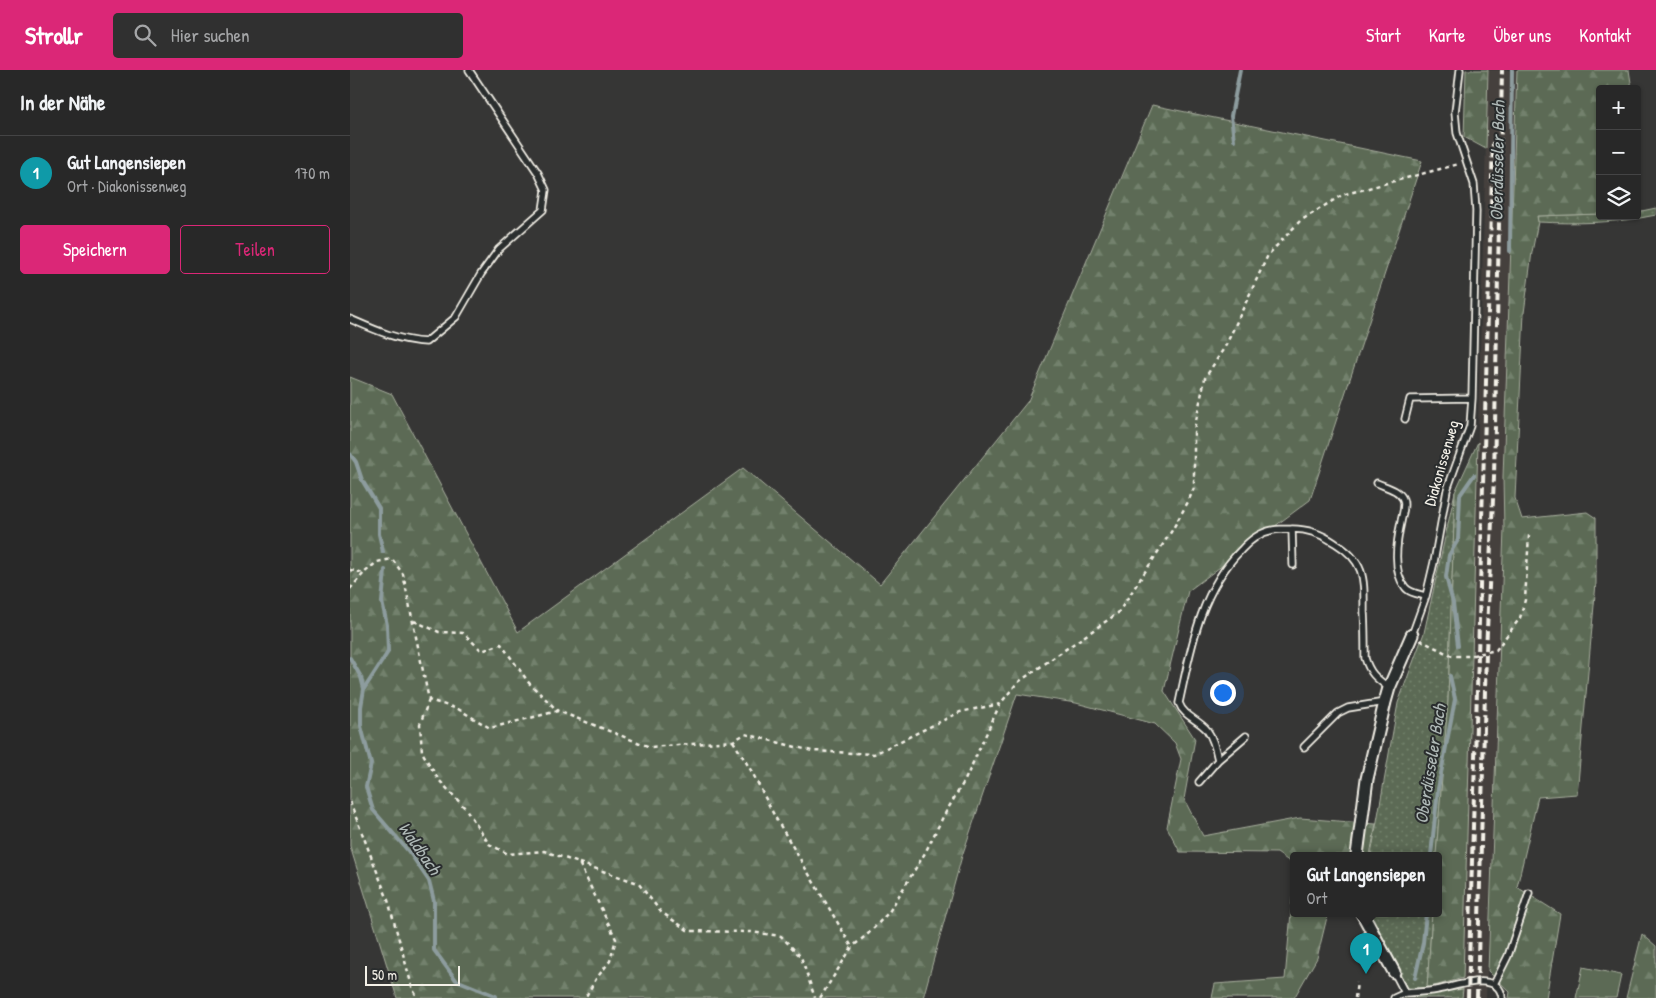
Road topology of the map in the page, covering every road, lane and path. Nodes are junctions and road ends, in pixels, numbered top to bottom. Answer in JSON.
{"nodes":[{"id":1,"x":469,"y":70,"type":"edge"},
{"id":2,"x":1460,"y":70,"type":"edge"},
{"id":3,"x":1467,"y":162,"type":"junction"},
{"id":4,"x":350,"y":320,"type":"edge"},
{"id":5,"x":1472,"y":398,"type":"junction"},
{"id":6,"x":1405,"y":418,"type":"dead end"},
{"id":7,"x":1377,"y":483,"type":"dead end"},
{"id":8,"x":1292,"y":529,"type":"junction"},
{"id":9,"x":1528,"y":535,"type":"dead end"},
{"id":10,"x":1293,"y":565,"type":"dead end"},
{"id":11,"x":350,"y":570,"type":"edge"},
{"id":12,"x":364,"y":573,"type":"junction"},
{"id":13,"x":350,"y":589,"type":"edge"},
{"id":14,"x":1426,"y":596,"type":"junction"},
{"id":15,"x":414,"y":621,"type":"junction"},
{"id":16,"x":1412,"y":635,"type":"junction"},
{"id":17,"x":1389,"y":688,"type":"junction"},
{"id":18,"x":429,"y":700,"type":"junction"},
{"id":19,"x":1385,"y":702,"type":"junction"},
{"id":20,"x":1000,"y":704,"type":"junction"},
{"id":21,"x":558,"y":711,"type":"junction"},
{"id":22,"x":1246,"y":736,"type":"dead end"},
{"id":23,"x":733,"y":741,"type":"junction"},
{"id":24,"x":1304,"y":747,"type":"dead end"},
{"id":25,"x":1218,"y":760,"type":"junction"},
{"id":26,"x":1199,"y":782,"type":"dead end"},
{"id":27,"x":350,"y":802,"type":"edge"},
{"id":28,"x":1357,"y":852,"type":"edge"},
{"id":29,"x":579,"y":863,"type":"junction"},
{"id":30,"x":1528,"y":893,"type":"dead end"},
{"id":31,"x":1364,"y":917,"type":"edge"},
{"id":32,"x":852,"y":947,"type":"junction"},
{"id":33,"x":1394,"y":972,"type":"joint"},
{"id":34,"x":1357,"y":982,"type":"dead end"},
{"id":35,"x":1494,"y":984,"type":"junction"},
{"id":36,"x":1405,"y":993,"type":"junction"},
{"id":37,"x":418,"y":998,"type":"edge"},
{"id":38,"x":585,"y":998,"type":"edge"},
{"id":39,"x":814,"y":998,"type":"edge"},
{"id":40,"x":820,"y":998,"type":"edge"},
{"id":41,"x":1355,"y":998,"type":"edge"},
{"id":42,"x":1394,"y":998,"type":"edge"},
{"id":43,"x":1502,"y":998,"type":"edge"}],
"edges":[{"from":1,"to":4,"type":"lane"},
{"from":2,"to":3,"type":"lane","name":"Diakonissenweg"},
{"from":3,"to":5,"type":"lane","name":"Diakonissenweg"},
{"from":3,"to":20,"type":"path"},
{"from":5,"to":6,"type":"lane"},
{"from":5,"to":14,"type":"lane","name":"Diakonissenweg"},
{"from":7,"to":14,"type":"lane"},
{"from":8,"to":10,"type":"lane"},
{"from":8,"to":17,"type":"lane"},
{"from":8,"to":25,"type":"lane"},
{"from":9,"to":16,"type":"path"},
{"from":11,"to":12,"type":"path"},
{"from":12,"to":13,"type":"path"},
{"from":12,"to":15,"type":"path"},
{"from":14,"to":16,"type":"lane","name":"Diakonissenweg"},
{"from":15,"to":18,"type":"path"},
{"from":15,"to":21,"type":"path"},
{"from":16,"to":17,"type":"street","name":"Diakonissenweg"},
{"from":17,"to":19,"type":"street","name":"Diakonissenweg"},
{"from":18,"to":21,"type":"path"},
{"from":18,"to":29,"type":"path"},
{"from":19,"to":24,"type":"lane"},
{"from":19,"to":28,"type":"street","name":"Diakonissenweg"},
{"from":20,"to":23,"type":"path"},
{"from":20,"to":32,"type":"path"},
{"from":21,"to":23,"type":"path"},
{"from":22,"to":25,"type":"lane"},
{"from":23,"to":32,"type":"path"},
{"from":25,"to":26,"type":"lane"},
{"from":27,"to":37,"type":"path"},
{"from":29,"to":38,"type":"path"},
{"from":29,"to":39,"type":"path"},
{"from":30,"to":35,"type":"lane"},
{"from":31,"to":33,"type":"street"},
{"from":32,"to":40,"type":"path"},
{"from":33,"to":36,"type":"lane"},
{"from":34,"to":41,"type":"path"},
{"from":35,"to":36,"type":"lane"},
{"from":35,"to":43,"type":"lane"},
{"from":36,"to":42,"type":"lane"}]}
